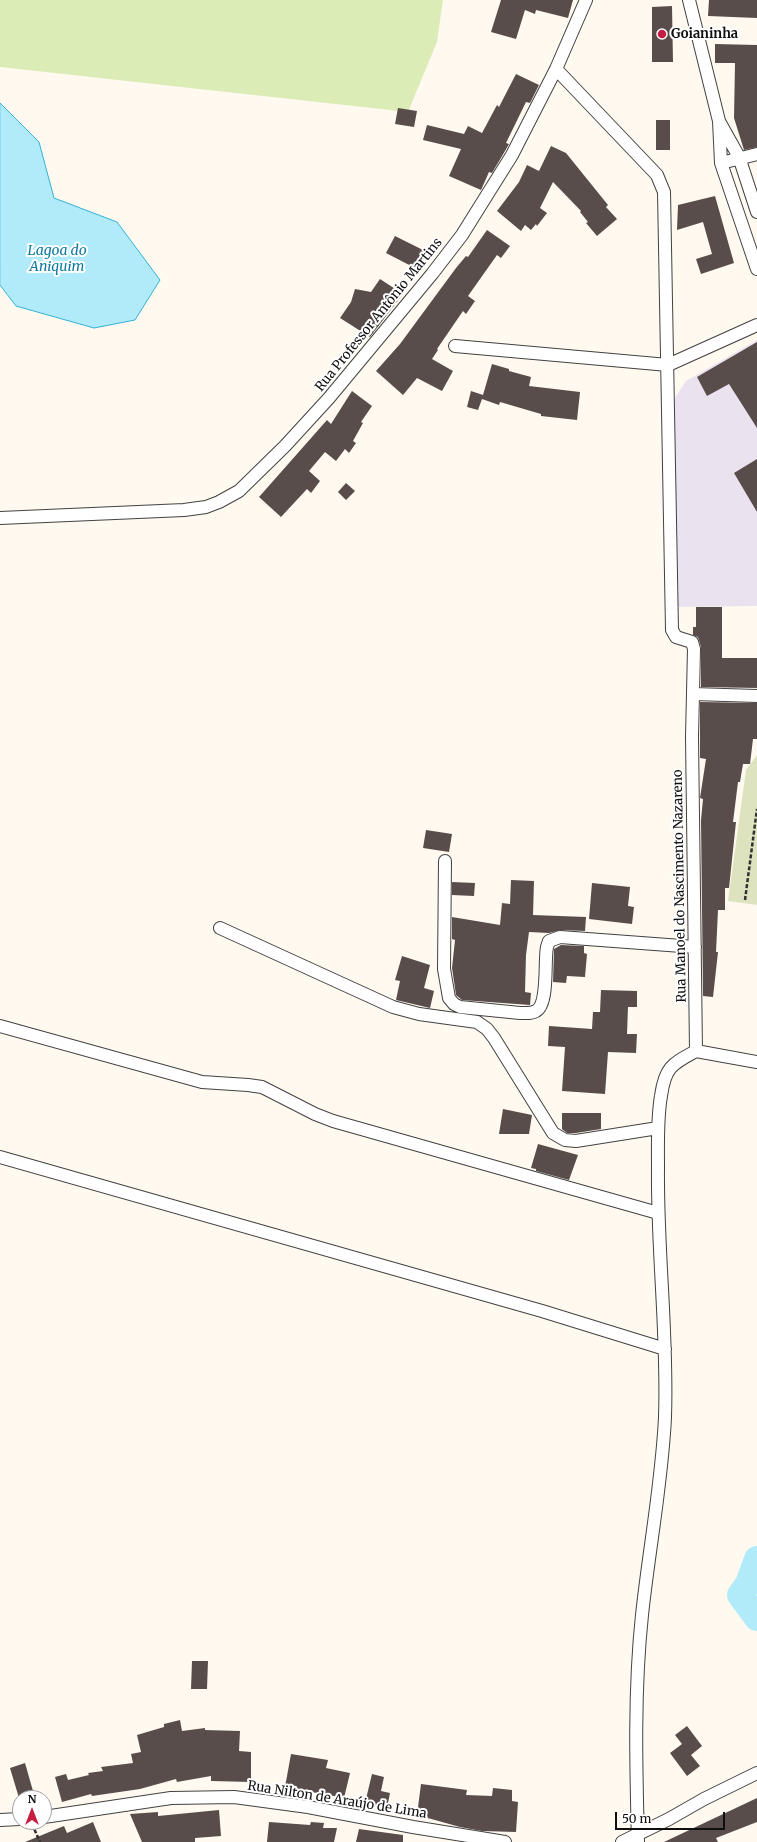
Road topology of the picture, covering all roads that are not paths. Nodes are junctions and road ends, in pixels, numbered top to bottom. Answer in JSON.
{"nodes":[{"id":1,"x":586,"y":0,"type":"edge"},
{"id":2,"x":689,"y":0,"type":"edge"},
{"id":3,"x":556,"y":69,"type":"junction"},
{"id":4,"x":719,"y":121,"type":"junction"},
{"id":5,"x":757,"y":154,"type":"edge"},
{"id":6,"x":739,"y":157,"type":"junction"},
{"id":7,"x":721,"y":163,"type":"junction"},
{"id":8,"x":757,"y":212,"type":"edge"},
{"id":9,"x":757,"y":269,"type":"edge"},
{"id":10,"x":757,"y":325,"type":"edge"},
{"id":11,"x":455,"y":346,"type":"dead end"},
{"id":12,"x":668,"y":365,"type":"junction"},
{"id":13,"x":0,"y":518,"type":"edge"},
{"id":14,"x":693,"y":694,"type":"junction"},
{"id":15,"x":757,"y":696,"type":"edge"},
{"id":16,"x":445,"y":861,"type":"dead end"},
{"id":17,"x":220,"y":928,"type":"dead end"},
{"id":18,"x":695,"y":947,"type":"junction"},
{"id":19,"x":0,"y":1026,"type":"edge"},
{"id":20,"x":696,"y":1051,"type":"junction"},
{"id":21,"x":757,"y":1062,"type":"edge"},
{"id":22,"x":658,"y":1128,"type":"junction"},
{"id":23,"x":0,"y":1157,"type":"edge"},
{"id":24,"x":658,"y":1213,"type":"junction"},
{"id":25,"x":665,"y":1349,"type":"junction"},
{"id":26,"x":757,"y":1773,"type":"edge"},
{"id":27,"x":52,"y":1816,"type":"edge"},
{"id":28,"x":12,"y":1819,"type":"edge"},
{"id":29,"x":0,"y":1820,"type":"edge"},
{"id":30,"x":638,"y":1838,"type":"edge"},
{"id":31,"x":505,"y":1842,"type":"edge"},
{"id":32,"x":622,"y":1842,"type":"edge"}],
"edges":[{"from":1,"to":3,"type":"street","name":"Rua Professor Antônio Martins"},
{"from":2,"to":4,"type":"street"},
{"from":3,"to":12,"type":"street"},
{"from":3,"to":13,"type":"street","name":"Rua Professor Antônio Martins"},
{"from":4,"to":6,"type":"street"},
{"from":4,"to":7,"type":"street"},
{"from":5,"to":6,"type":"street"},
{"from":6,"to":7,"type":"street"},
{"from":6,"to":8,"type":"street"},
{"from":7,"to":9,"type":"street"},
{"from":10,"to":12,"type":"street"},
{"from":11,"to":12,"type":"street"},
{"from":12,"to":14,"type":"street","name":"Rua Manoel do Nascimento Nazareno"},
{"from":14,"to":15,"type":"street"},
{"from":14,"to":18,"type":"street","name":"Rua Manoel do Nascimento Nazareno"},
{"from":16,"to":18,"type":"street"},
{"from":17,"to":22,"type":"street"},
{"from":18,"to":20,"type":"street","name":"Rua Manoel do Nascimento Nazareno"},
{"from":19,"to":24,"type":"street"},
{"from":20,"to":21,"type":"street"},
{"from":20,"to":22,"type":"street"},
{"from":22,"to":24,"type":"street"},
{"from":23,"to":25,"type":"street"},
{"from":24,"to":25,"type":"street"},
{"from":25,"to":30,"type":"street"},
{"from":26,"to":30,"type":"street"},
{"from":27,"to":31,"type":"street","name":"Rua Nilton de Araújo de Lima"},
{"from":28,"to":29,"type":"street"},
{"from":30,"to":32,"type":"street"}]}
